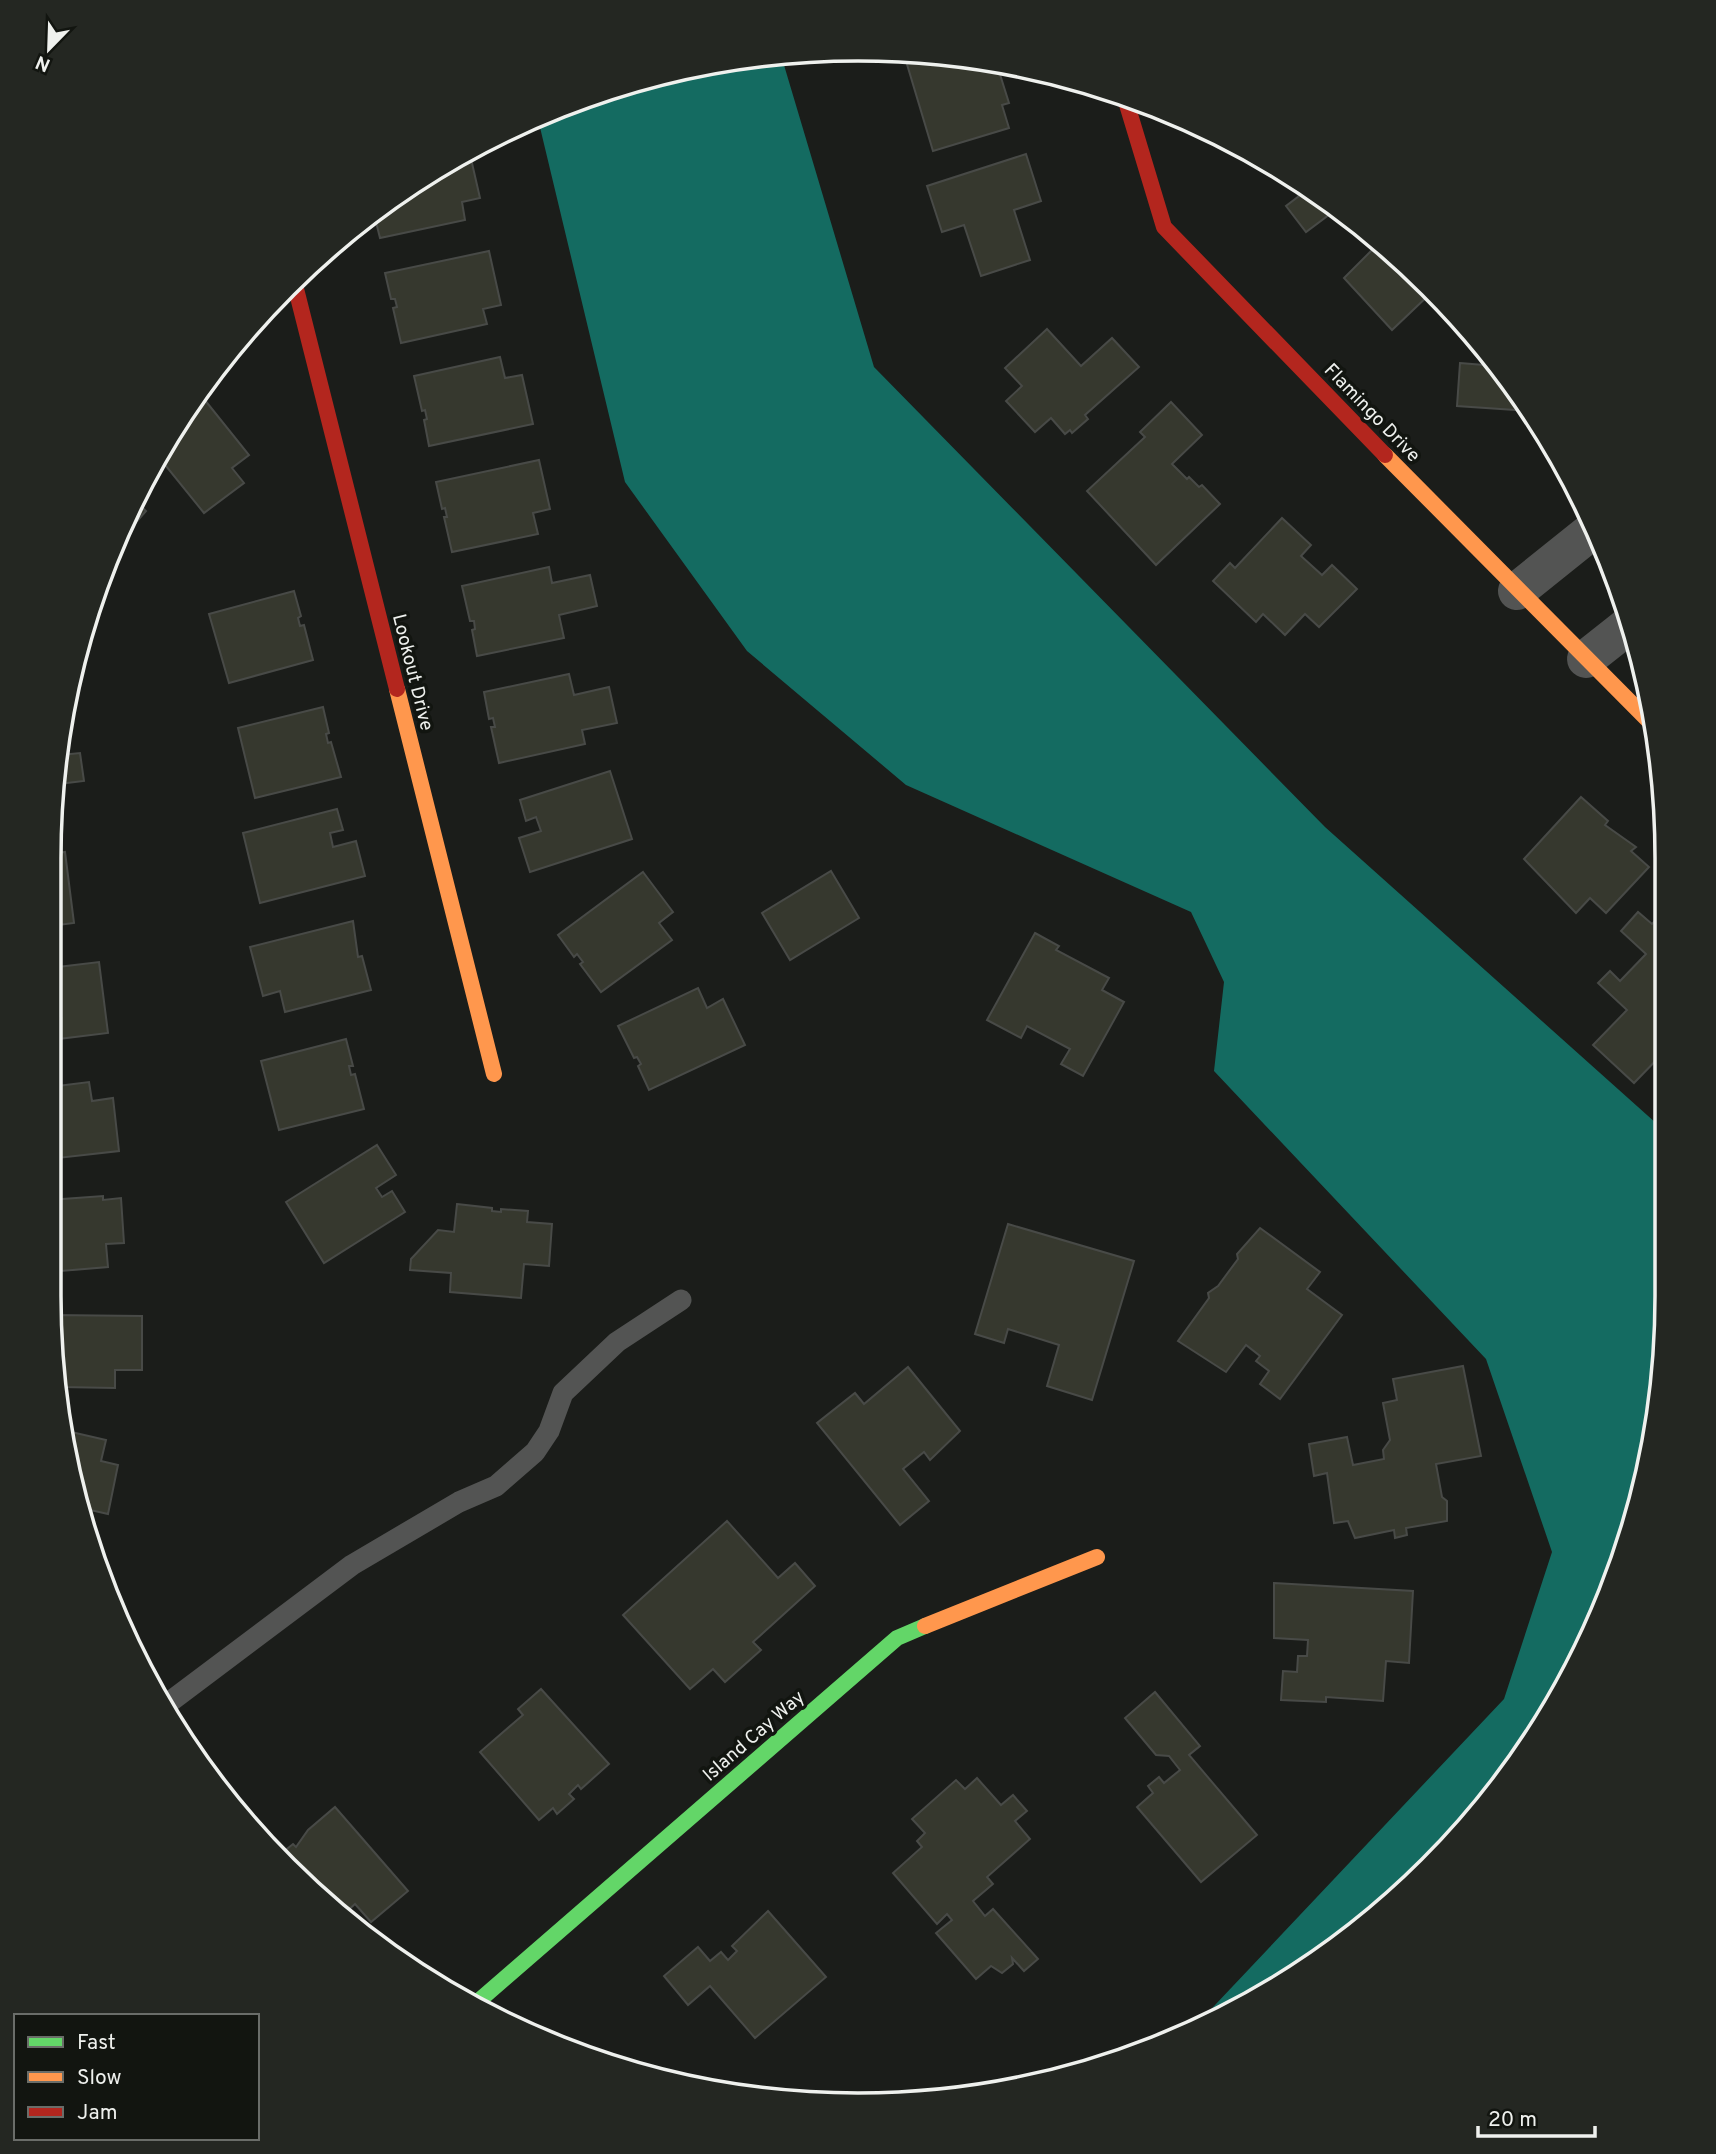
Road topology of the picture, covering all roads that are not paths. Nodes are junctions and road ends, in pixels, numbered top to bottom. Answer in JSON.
{"nodes":[{"id":1,"x":1128,"y":109,"type":"edge"},
{"id":2,"x":297,"y":293,"type":"edge"},
{"id":3,"x":1586,"y":535,"type":"edge"},
{"id":4,"x":1517,"y":591,"type":"junction"},
{"id":5,"x":1621,"y":631,"type":"edge"},
{"id":6,"x":1586,"y":659,"type":"junction"},
{"id":7,"x":1641,"y":713,"type":"edge"},
{"id":8,"x":494,"y":1074,"type":"dead end"},
{"id":9,"x":681,"y":1300,"type":"dead end"},
{"id":10,"x":1097,"y":1557,"type":"dead end"},
{"id":11,"x":172,"y":1700,"type":"edge"},
{"id":12,"x":482,"y":1998,"type":"edge"}],
"edges":[{"from":1,"to":4,"type":"street","name":"Flamingo Drive"},
{"from":2,"to":8,"type":"street","name":"Lookout Drive"},
{"from":3,"to":4,"type":"street"},
{"from":4,"to":6,"type":"street","name":"Flamingo Drive"},
{"from":5,"to":6,"type":"street"},
{"from":6,"to":7,"type":"street","name":"Flamingo Drive"},
{"from":9,"to":11,"type":"lane"},
{"from":10,"to":12,"type":"street","name":"Island Cay Way"}]}
